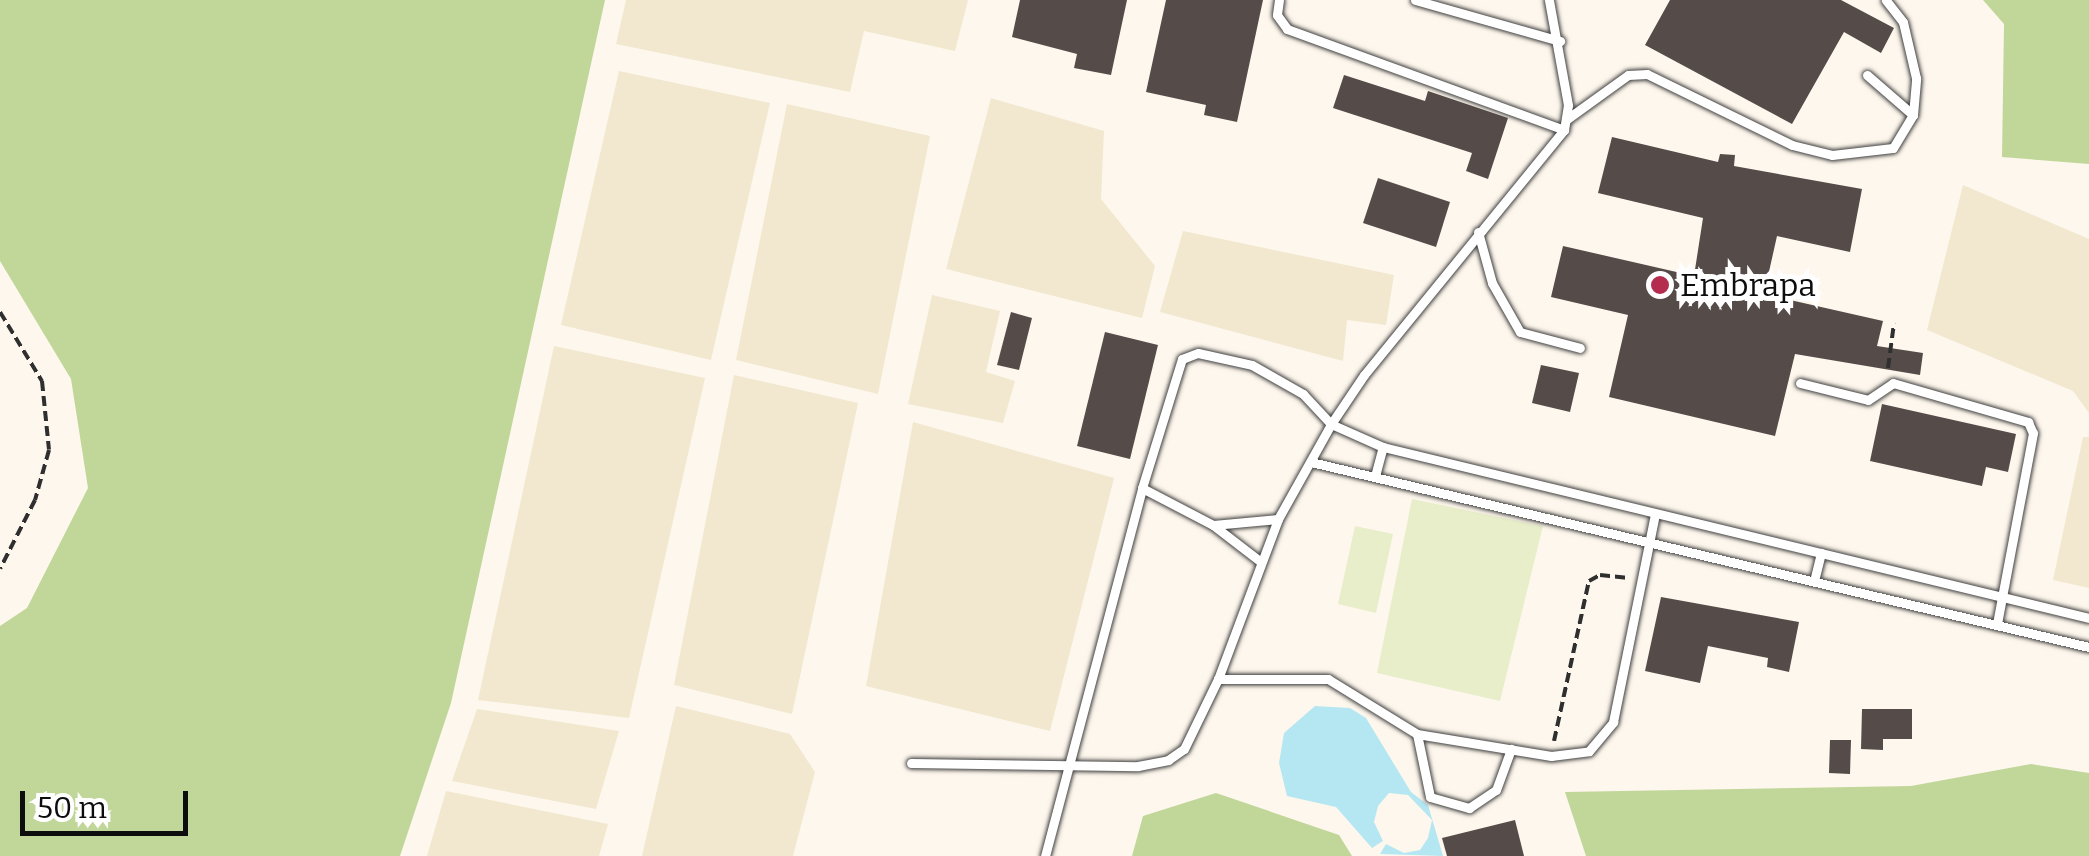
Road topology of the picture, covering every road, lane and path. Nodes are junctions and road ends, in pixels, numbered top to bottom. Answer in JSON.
{"nodes":[{"id":1,"x":1279,"y":0,"type":"edge"},
{"id":2,"x":1416,"y":0,"type":"edge"},
{"id":3,"x":1549,"y":0,"type":"edge"},
{"id":4,"x":1886,"y":0,"type":"edge"},
{"id":5,"x":1560,"y":41,"type":"junction"},
{"id":6,"x":1867,"y":75,"type":"dead end"},
{"id":7,"x":1914,"y":116,"type":"junction"},
{"id":8,"x":1566,"y":124,"type":"junction"},
{"id":9,"x":1478,"y":232,"type":"junction"},
{"id":10,"x":0,"y":312,"type":"edge"},
{"id":11,"x":1894,"y":324,"type":"dead end"},
{"id":12,"x":1580,"y":348,"type":"dead end"},
{"id":13,"x":1800,"y":383,"type":"dead end"},
{"id":14,"x":1893,"y":383,"type":"junction"},
{"id":15,"x":1331,"y":424,"type":"junction"},
{"id":16,"x":1383,"y":447,"type":"junction"},
{"id":17,"x":1310,"y":462,"type":"junction"},
{"id":18,"x":1375,"y":476,"type":"junction"},
{"id":19,"x":1142,"y":488,"type":"junction"},
{"id":20,"x":1655,"y":514,"type":"junction"},
{"id":21,"x":1278,"y":519,"type":"junction"},
{"id":22,"x":1213,"y":525,"type":"junction"},
{"id":23,"x":1650,"y":542,"type":"junction"},
{"id":24,"x":1821,"y":554,"type":"junction"},
{"id":25,"x":1260,"y":562,"type":"junction"},
{"id":26,"x":0,"y":569,"type":"edge"},
{"id":27,"x":1642,"y":579,"type":"junction"},
{"id":28,"x":1814,"y":580,"type":"junction"},
{"id":29,"x":2002,"y":597,"type":"junction"},
{"id":30,"x":2089,"y":618,"type":"edge"},
{"id":31,"x":1998,"y":624,"type":"junction"},
{"id":32,"x":2089,"y":647,"type":"edge"},
{"id":33,"x":1218,"y":679,"type":"junction"},
{"id":34,"x":1418,"y":734,"type":"junction"},
{"id":35,"x":1511,"y":749,"type":"junction"},
{"id":36,"x":1551,"y":756,"type":"junction"},
{"id":37,"x":912,"y":763,"type":"dead end"},
{"id":38,"x":1069,"y":764,"type":"junction"},
{"id":39,"x":1045,"y":856,"type":"edge"}],
"edges":[{"from":1,"to":8,"type":"lane"},
{"from":2,"to":5,"type":"lane"},
{"from":3,"to":5,"type":"lane"},
{"from":4,"to":7,"type":"lane"},
{"from":5,"to":8,"type":"lane"},
{"from":6,"to":7,"type":"lane"},
{"from":7,"to":8,"type":"lane"},
{"from":8,"to":9,"type":"lane"},
{"from":9,"to":12,"type":"lane"},
{"from":9,"to":15,"type":"lane"},
{"from":10,"to":26,"type":"path"},
{"from":11,"to":14,"type":"path"},
{"from":13,"to":14,"type":"lane"},
{"from":14,"to":29,"type":"lane"},
{"from":15,"to":16,"type":"lane"},
{"from":15,"to":17,"type":"lane"},
{"from":15,"to":19,"type":"lane"},
{"from":16,"to":18,"type":"lane"},
{"from":16,"to":20,"type":"lane"},
{"from":17,"to":18,"type":"lane"},
{"from":17,"to":21,"type":"lane"},
{"from":18,"to":23,"type":"lane"},
{"from":19,"to":22,"type":"lane"},
{"from":19,"to":38,"type":"lane"},
{"from":20,"to":23,"type":"lane"},
{"from":20,"to":24,"type":"lane"},
{"from":21,"to":22,"type":"lane"},
{"from":21,"to":25,"type":"lane"},
{"from":22,"to":25,"type":"lane"},
{"from":23,"to":27,"type":"lane"},
{"from":23,"to":28,"type":"lane"},
{"from":24,"to":28,"type":"lane"},
{"from":24,"to":29,"type":"lane"},
{"from":25,"to":33,"type":"lane"},
{"from":27,"to":36,"type":"lane"},
{"from":27,"to":36,"type":"path"},
{"from":28,"to":31,"type":"lane"},
{"from":29,"to":30,"type":"lane"},
{"from":29,"to":31,"type":"lane"},
{"from":31,"to":32,"type":"lane"},
{"from":33,"to":34,"type":"lane"},
{"from":33,"to":38,"type":"lane"},
{"from":34,"to":35,"type":"lane"},
{"from":34,"to":35,"type":"lane"},
{"from":35,"to":36,"type":"lane"},
{"from":37,"to":38,"type":"lane"},
{"from":38,"to":39,"type":"lane"}]}
